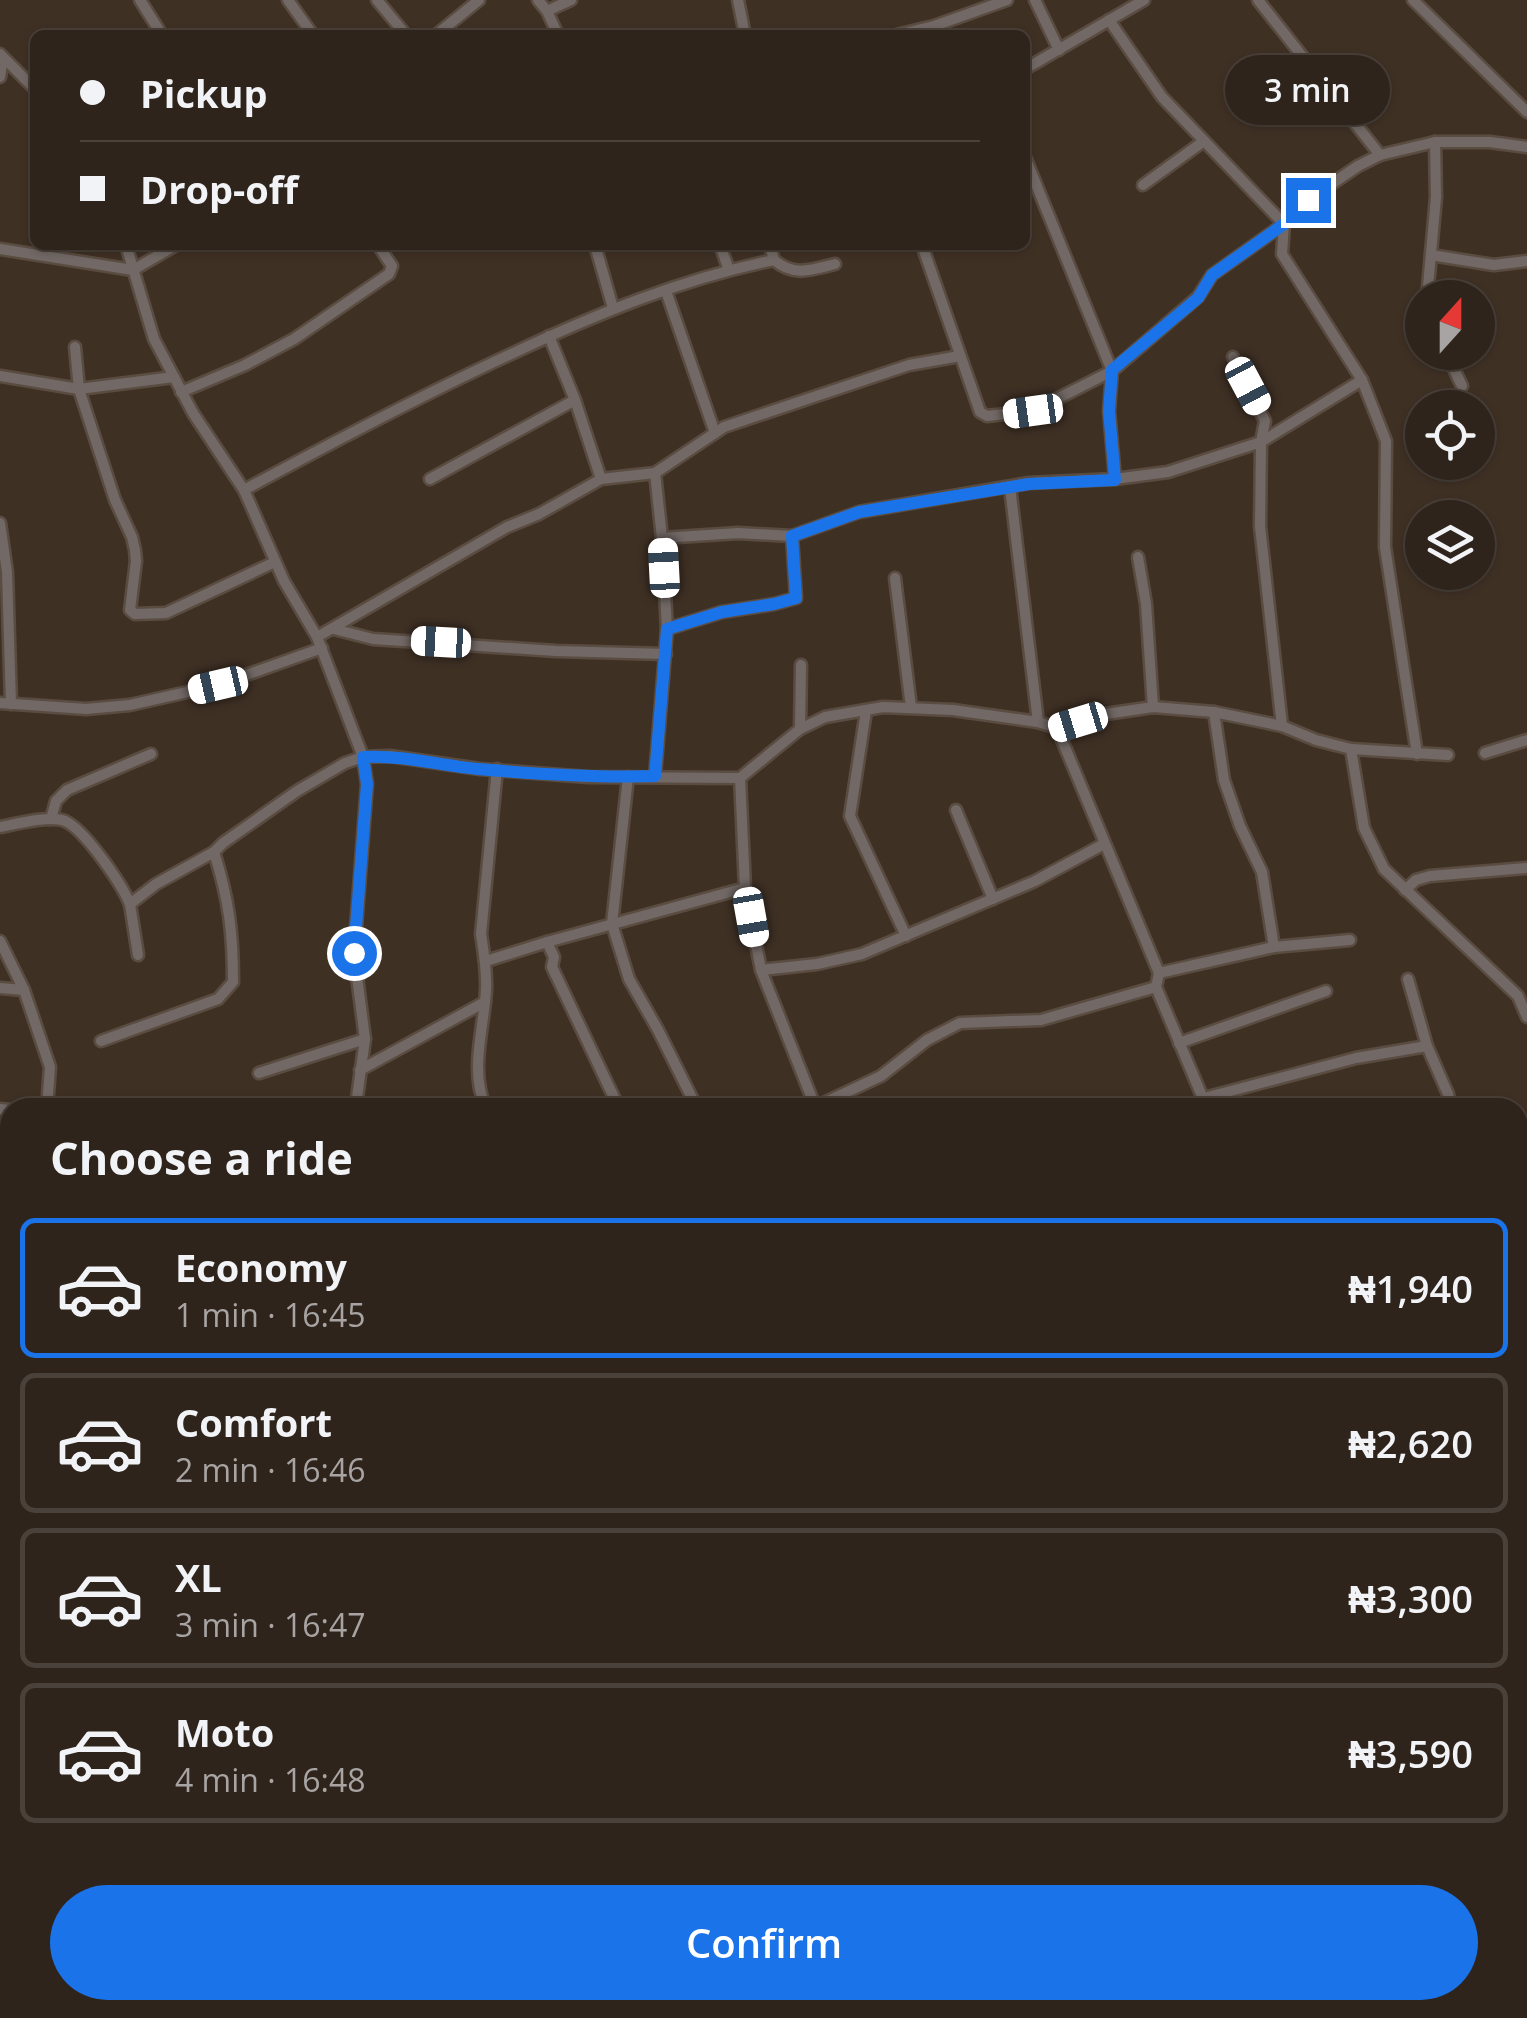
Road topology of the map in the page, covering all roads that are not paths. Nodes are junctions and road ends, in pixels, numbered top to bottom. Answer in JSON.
{"nodes":[{"id":1,"x":140,"y":0,"type":"edge"},
{"id":2,"x":288,"y":0,"type":"edge"},
{"id":3,"x":377,"y":0,"type":"edge"},
{"id":4,"x":479,"y":0,"type":"edge"},
{"id":5,"x":538,"y":0,"type":"edge"},
{"id":6,"x":571,"y":0,"type":"edge"},
{"id":7,"x":738,"y":0,"type":"edge"},
{"id":8,"x":1007,"y":0,"type":"edge"},
{"id":9,"x":1035,"y":0,"type":"edge"},
{"id":10,"x":1144,"y":0,"type":"edge"},
{"id":11,"x":1258,"y":0,"type":"edge"},
{"id":12,"x":1413,"y":0,"type":"edge"},
{"id":13,"x":994,"y":3,"type":"edge"},
{"id":14,"x":547,"y":11,"type":"junction"},
{"id":15,"x":1110,"y":20,"type":"junction"},
{"id":16,"x":159,"y":30,"type":"edge"},
{"id":17,"x":309,"y":30,"type":"edge"},
{"id":18,"x":402,"y":30,"type":"edge"},
{"id":19,"x":442,"y":30,"type":"edge"},
{"id":20,"x":556,"y":30,"type":"edge"},
{"id":21,"x":744,"y":30,"type":"edge"},
{"id":22,"x":917,"y":30,"type":"edge"},
{"id":23,"x":1060,"y":50,"type":"junction"},
{"id":24,"x":1,"y":56,"type":"edge"},
{"id":25,"x":1030,"y":66,"type":"edge"},
{"id":26,"x":0,"y":77,"type":"edge"},
{"id":27,"x":30,"y":84,"type":"edge"},
{"id":28,"x":1527,"y":112,"type":"edge"},
{"id":29,"x":1204,"y":141,"type":"junction"},
{"id":30,"x":1435,"y":142,"type":"junction"},
{"id":31,"x":1527,"y":147,"type":"edge"},
{"id":32,"x":1380,"y":155,"type":"junction"},
{"id":33,"x":1030,"y":169,"type":"edge"},
{"id":34,"x":1143,"y":185,"type":"dead end"},
{"id":35,"x":1284,"y":224,"type":"junction"},
{"id":36,"x":0,"y":249,"type":"edge"},
{"id":37,"x":127,"y":250,"type":"edge"},
{"id":38,"x":167,"y":250,"type":"edge"},
{"id":39,"x":381,"y":250,"type":"edge"},
{"id":40,"x":596,"y":250,"type":"edge"},
{"id":41,"x":722,"y":250,"type":"edge"},
{"id":42,"x":771,"y":250,"type":"edge"},
{"id":43,"x":924,"y":250,"type":"edge"},
{"id":44,"x":1431,"y":256,"type":"junction"},
{"id":45,"x":774,"y":260,"type":"junction"},
{"id":46,"x":1527,"y":261,"type":"edge"},
{"id":47,"x":835,"y":264,"type":"dead end"},
{"id":48,"x":132,"y":270,"type":"junction"},
{"id":49,"x":729,"y":270,"type":"junction"},
{"id":50,"x":1429,"y":280,"type":"edge"},
{"id":51,"x":666,"y":291,"type":"junction"},
{"id":52,"x":613,"y":308,"type":"junction"},
{"id":53,"x":549,"y":336,"type":"junction"},
{"id":54,"x":75,"y":347,"type":"dead end"},
{"id":55,"x":960,"y":356,"type":"junction"},
{"id":56,"x":1233,"y":357,"type":"dead end"},
{"id":57,"x":1112,"y":370,"type":"junction"},
{"id":58,"x":1454,"y":370,"type":"edge"},
{"id":59,"x":0,"y":376,"type":"edge"},
{"id":60,"x":174,"y":377,"type":"junction"},
{"id":61,"x":1362,"y":380,"type":"junction"},
{"id":62,"x":1462,"y":386,"type":"dead end"},
{"id":63,"x":79,"y":390,"type":"junction"},
{"id":64,"x":181,"y":392,"type":"junction"},
{"id":65,"x":575,"y":400,"type":"junction"},
{"id":66,"x":715,"y":434,"type":"junction"},
{"id":67,"x":1261,"y":442,"type":"junction"},
{"id":68,"x":655,"y":473,"type":"junction"},
{"id":69,"x":601,"y":479,"type":"junction"},
{"id":70,"x":430,"y":480,"type":"dead end"},
{"id":71,"x":1115,"y":480,"type":"junction"},
{"id":72,"x":1010,"y":487,"type":"junction"},
{"id":73,"x":244,"y":490,"type":"junction"},
{"id":74,"x":0,"y":523,"type":"edge"},
{"id":75,"x":792,"y":536,"type":"junction"},
{"id":76,"x":662,"y":538,"type":"junction"},
{"id":77,"x":1138,"y":557,"type":"dead end"},
{"id":78,"x":275,"y":562,"type":"junction"},
{"id":79,"x":895,"y":578,"type":"dead end"},
{"id":80,"x":333,"y":629,"type":"junction"},
{"id":81,"x":667,"y":629,"type":"junction"},
{"id":82,"x":320,"y":643,"type":"junction"},
{"id":83,"x":666,"y":654,"type":"junction"},
{"id":84,"x":801,"y":666,"type":"dead end"},
{"id":85,"x":6,"y":703,"type":"edge"},
{"id":86,"x":1153,"y":706,"type":"junction"},
{"id":87,"x":911,"y":707,"type":"junction"},
{"id":88,"x":866,"y":711,"type":"junction"},
{"id":89,"x":1214,"y":712,"type":"junction"},
{"id":90,"x":1038,"y":722,"type":"junction"},
{"id":91,"x":1282,"y":726,"type":"junction"},
{"id":92,"x":800,"y":728,"type":"junction"},
{"id":93,"x":1057,"y":728,"type":"junction"},
{"id":94,"x":1527,"y":740,"type":"edge"},
{"id":95,"x":1351,"y":749,"type":"junction"},
{"id":96,"x":1486,"y":753,"type":"dead end"},
{"id":97,"x":151,"y":754,"type":"dead end"},
{"id":98,"x":1418,"y":754,"type":"junction"},
{"id":99,"x":1448,"y":755,"type":"dead end"},
{"id":100,"x":363,"y":757,"type":"junction"},
{"id":101,"x":497,"y":769,"type":"junction"},
{"id":102,"x":655,"y":776,"type":"junction"},
{"id":103,"x":628,"y":777,"type":"junction"},
{"id":104,"x":740,"y":778,"type":"junction"},
{"id":105,"x":956,"y":810,"type":"dead end"},
{"id":106,"x":50,"y":819,"type":"junction"},
{"id":107,"x":0,"y":827,"type":"edge"},
{"id":108,"x":1104,"y":844,"type":"junction"},
{"id":109,"x":214,"y":852,"type":"junction"},
{"id":110,"x":1527,"y":868,"type":"edge"},
{"id":111,"x":745,"y":888,"type":"junction"},
{"id":112,"x":1404,"y":890,"type":"junction"},
{"id":113,"x":993,"y":899,"type":"junction"},
{"id":114,"x":130,"y":904,"type":"junction"},
{"id":115,"x":612,"y":924,"type":"junction"},
{"id":116,"x":906,"y":936,"type":"junction"},
{"id":117,"x":1350,"y":940,"type":"dead end"},
{"id":118,"x":0,"y":942,"type":"edge"},
{"id":119,"x":548,"y":942,"type":"junction"},
{"id":120,"x":1274,"y":948,"type":"junction"},
{"id":121,"x":138,"y":955,"type":"dead end"},
{"id":122,"x":486,"y":961,"type":"junction"},
{"id":123,"x":761,"y":970,"type":"junction"},
{"id":124,"x":1159,"y":974,"type":"junction"},
{"id":125,"x":1408,"y":979,"type":"dead end"},
{"id":126,"x":1156,"y":987,"type":"junction"},
{"id":127,"x":0,"y":988,"type":"edge"},
{"id":128,"x":24,"y":990,"type":"junction"},
{"id":129,"x":1326,"y":990,"type":"dead end"},
{"id":130,"x":1522,"y":996,"type":"edge"},
{"id":131,"x":485,"y":1002,"type":"junction"},
{"id":132,"x":1527,"y":1017,"type":"edge"},
{"id":133,"x":364,"y":1039,"type":"junction"},
{"id":134,"x":101,"y":1040,"type":"dead end"},
{"id":135,"x":1179,"y":1043,"type":"junction"},
{"id":136,"x":1426,"y":1046,"type":"junction"},
{"id":137,"x":360,"y":1070,"type":"junction"},
{"id":138,"x":259,"y":1073,"type":"dead end"},
{"id":139,"x":48,"y":1098,"type":"edge"},
{"id":140,"x":356,"y":1098,"type":"edge"},
{"id":141,"x":482,"y":1098,"type":"edge"},
{"id":142,"x":614,"y":1098,"type":"edge"},
{"id":143,"x":691,"y":1098,"type":"edge"},
{"id":144,"x":811,"y":1098,"type":"edge"},
{"id":145,"x":834,"y":1098,"type":"edge"},
{"id":146,"x":1201,"y":1098,"type":"edge"},
{"id":147,"x":1223,"y":1098,"type":"edge"},
{"id":148,"x":1449,"y":1098,"type":"edge"}],
"edges":[{"from":1,"to":16,"type":"street"},
{"from":2,"to":17,"type":"street"},
{"from":3,"to":18,"type":"street"},
{"from":4,"to":19,"type":"street"},
{"from":5,"to":14,"type":"street"},
{"from":6,"to":14,"type":"street"},
{"from":7,"to":21,"type":"street"},
{"from":8,"to":13,"type":"street"},
{"from":9,"to":23,"type":"street"},
{"from":10,"to":15,"type":"street"},
{"from":11,"to":32,"type":"street"},
{"from":12,"to":28,"type":"street"},
{"from":13,"to":22,"type":"street"},
{"from":14,"to":20,"type":"street"},
{"from":15,"to":23,"type":"street"},
{"from":15,"to":29,"type":"street"},
{"from":23,"to":25,"type":"street"},
{"from":24,"to":26,"type":"street"},
{"from":24,"to":27,"type":"street"},
{"from":29,"to":34,"type":"street"},
{"from":29,"to":35,"type":"street"},
{"from":30,"to":31,"type":"street"},
{"from":30,"to":32,"type":"street"},
{"from":30,"to":44,"type":"street"},
{"from":32,"to":35,"type":"street"},
{"from":33,"to":57,"type":"street"},
{"from":35,"to":57,"type":"street"},
{"from":35,"to":61,"type":"street"},
{"from":36,"to":48,"type":"street"},
{"from":37,"to":48,"type":"street"},
{"from":38,"to":48,"type":"street"},
{"from":39,"to":64,"type":"street"},
{"from":40,"to":52,"type":"street"},
{"from":41,"to":49,"type":"street"},
{"from":42,"to":45,"type":"street"},
{"from":43,"to":55,"type":"street"},
{"from":44,"to":46,"type":"street"},
{"from":44,"to":50,"type":"street"},
{"from":45,"to":47,"type":"street"},
{"from":45,"to":49,"type":"street"},
{"from":48,"to":60,"type":"street"},
{"from":49,"to":51,"type":"street"},
{"from":51,"to":52,"type":"street"},
{"from":51,"to":66,"type":"street"},
{"from":52,"to":53,"type":"street"},
{"from":53,"to":65,"type":"street"},
{"from":53,"to":73,"type":"street"},
{"from":54,"to":63,"type":"street"},
{"from":55,"to":57,"type":"street"},
{"from":55,"to":66,"type":"street"},
{"from":56,"to":67,"type":"street"},
{"from":57,"to":71,"type":"street"},
{"from":58,"to":62,"type":"street"},
{"from":59,"to":63,"type":"street"},
{"from":60,"to":63,"type":"street"},
{"from":60,"to":64,"type":"street"},
{"from":61,"to":67,"type":"street"},
{"from":61,"to":98,"type":"street"},
{"from":63,"to":78,"type":"street"},
{"from":64,"to":73,"type":"street"},
{"from":65,"to":69,"type":"street"},
{"from":65,"to":70,"type":"street"},
{"from":66,"to":68,"type":"street"},
{"from":67,"to":71,"type":"street"},
{"from":67,"to":91,"type":"street"},
{"from":68,"to":69,"type":"street"},
{"from":68,"to":76,"type":"street"},
{"from":69,"to":80,"type":"street"},
{"from":71,"to":72,"type":"street"},
{"from":72,"to":75,"type":"street"},
{"from":72,"to":90,"type":"street"},
{"from":73,"to":78,"type":"street"},
{"from":74,"to":85,"type":"street"},
{"from":75,"to":76,"type":"street"},
{"from":75,"to":81,"type":"street"},
{"from":76,"to":81,"type":"street"},
{"from":77,"to":86,"type":"street"},
{"from":78,"to":82,"type":"street"},
{"from":79,"to":87,"type":"street"},
{"from":80,"to":82,"type":"street"},
{"from":80,"to":83,"type":"street"},
{"from":81,"to":83,"type":"street"},
{"from":82,"to":85,"type":"street"},
{"from":82,"to":100,"type":"street"},
{"from":83,"to":102,"type":"street"},
{"from":84,"to":92,"type":"street"},
{"from":86,"to":89,"type":"street"},
{"from":86,"to":93,"type":"street"},
{"from":87,"to":88,"type":"street"},
{"from":87,"to":90,"type":"street"},
{"from":88,"to":92,"type":"street"},
{"from":88,"to":116,"type":"street"},
{"from":89,"to":91,"type":"street"},
{"from":89,"to":120,"type":"street"},
{"from":90,"to":93,"type":"street"},
{"from":91,"to":95,"type":"street"},
{"from":92,"to":104,"type":"street"},
{"from":93,"to":108,"type":"street"},
{"from":94,"to":96,"type":"street"},
{"from":95,"to":98,"type":"street"},
{"from":95,"to":112,"type":"street"},
{"from":97,"to":106,"type":"street"},
{"from":98,"to":99,"type":"street"},
{"from":100,"to":101,"type":"street"},
{"from":100,"to":109,"type":"street"},
{"from":100,"to":133,"type":"street"},
{"from":101,"to":103,"type":"street"},
{"from":101,"to":122,"type":"street"},
{"from":102,"to":103,"type":"street"},
{"from":102,"to":104,"type":"street"},
{"from":103,"to":115,"type":"street"},
{"from":104,"to":111,"type":"street"},
{"from":105,"to":113,"type":"street"},
{"from":106,"to":107,"type":"street"},
{"from":106,"to":114,"type":"street"},
{"from":108,"to":113,"type":"street"},
{"from":108,"to":124,"type":"street"},
{"from":109,"to":114,"type":"street"},
{"from":109,"to":134,"type":"street"},
{"from":110,"to":112,"type":"street"},
{"from":111,"to":115,"type":"street"},
{"from":111,"to":123,"type":"street"},
{"from":112,"to":130,"type":"street"},
{"from":113,"to":116,"type":"street"},
{"from":114,"to":121,"type":"street"},
{"from":115,"to":119,"type":"street"},
{"from":115,"to":143,"type":"street"},
{"from":116,"to":123,"type":"street"},
{"from":117,"to":120,"type":"street"},
{"from":118,"to":128,"type":"street"},
{"from":119,"to":122,"type":"street"},
{"from":119,"to":142,"type":"street"},
{"from":120,"to":124,"type":"street"},
{"from":122,"to":131,"type":"street"},
{"from":123,"to":144,"type":"street"},
{"from":124,"to":126,"type":"street"},
{"from":125,"to":136,"type":"street"},
{"from":126,"to":135,"type":"street"},
{"from":126,"to":145,"type":"street"},
{"from":127,"to":128,"type":"street"},
{"from":128,"to":139,"type":"street"},
{"from":129,"to":135,"type":"street"},
{"from":130,"to":132,"type":"street"},
{"from":131,"to":137,"type":"street"},
{"from":131,"to":141,"type":"street"},
{"from":133,"to":137,"type":"street"},
{"from":133,"to":138,"type":"street"},
{"from":135,"to":146,"type":"street"},
{"from":136,"to":147,"type":"street"},
{"from":136,"to":148,"type":"street"},
{"from":137,"to":140,"type":"street"}]}
